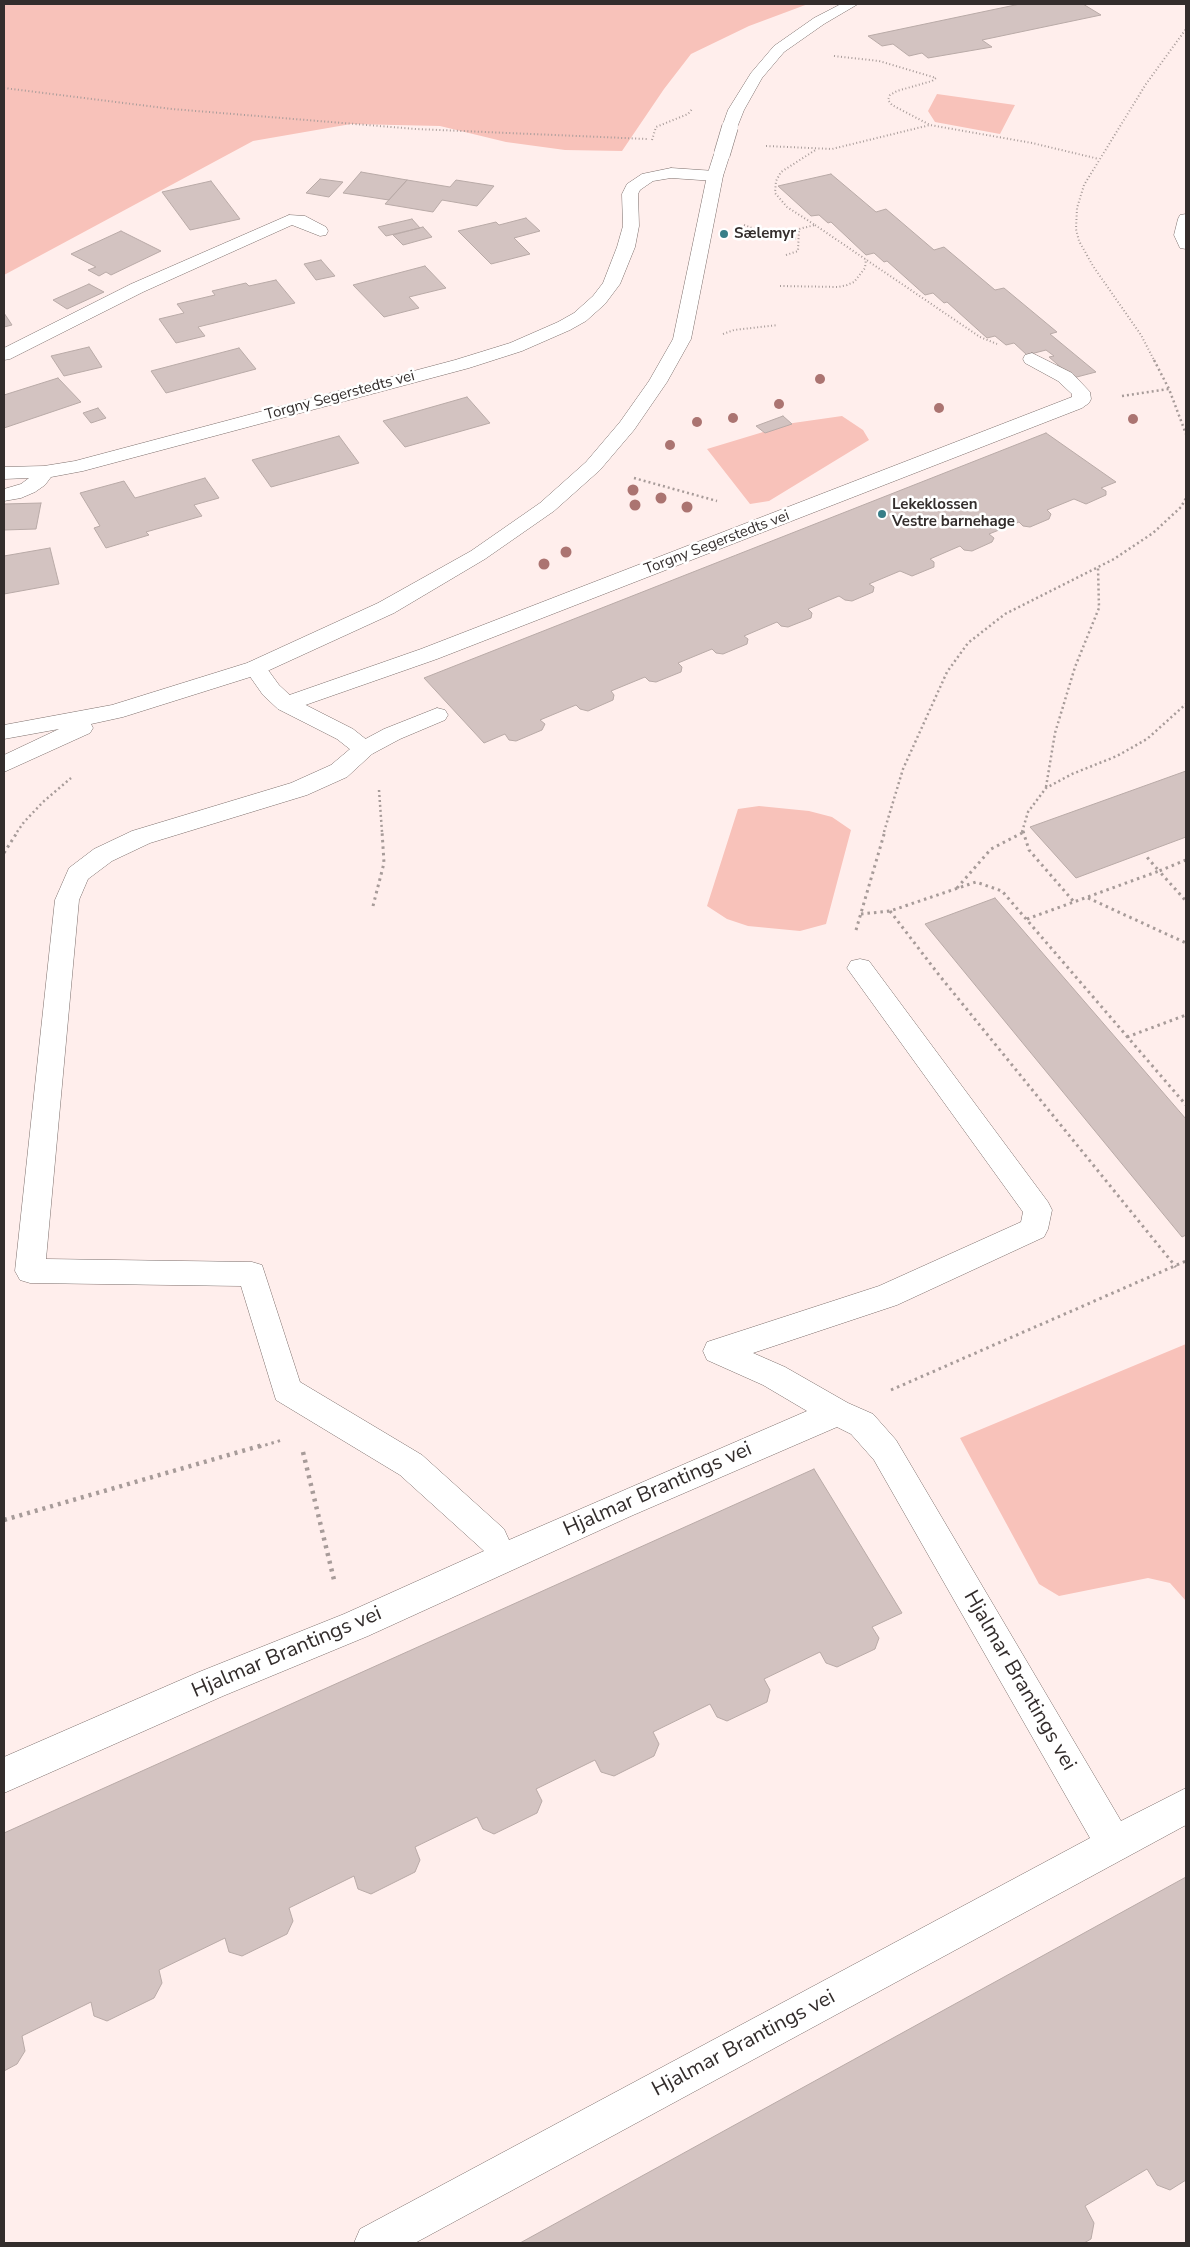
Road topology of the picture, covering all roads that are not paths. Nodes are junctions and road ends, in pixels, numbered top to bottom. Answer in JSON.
{"nodes":[{"id":1,"x":851,"y":4,"type":"edge"},
{"id":2,"x":715,"y":176,"type":"junction"},
{"id":3,"x":1186,"y":219,"type":"edge"},
{"id":4,"x":320,"y":231,"type":"dead end"},
{"id":5,"x":1186,"y":244,"type":"edge"},
{"id":6,"x":4,"y":355,"type":"edge"},
{"id":7,"x":1032,"y":359,"type":"road end"},
{"id":8,"x":44,"y":472,"type":"junction"},
{"id":9,"x":4,"y":473,"type":"edge"},
{"id":10,"x":4,"y":495,"type":"edge"},
{"id":11,"x":255,"y":668,"type":"junction"},
{"id":12,"x":286,"y":704,"type":"junction"},
{"id":13,"x":115,"y":712,"type":"junction"},
{"id":14,"x":437,"y":715,"type":"dead end"},
{"id":15,"x":4,"y":732,"type":"edge"},
{"id":16,"x":364,"y":749,"type":"junction"},
{"id":17,"x":4,"y":764,"type":"edge"},
{"id":18,"x":860,"y":968,"type":"road end"},
{"id":19,"x":837,"y":1413,"type":"junction"},
{"id":20,"x":493,"y":1540,"type":"dead end"},
{"id":21,"x":4,"y":1775,"type":"edge"},
{"id":22,"x":1186,"y":1806,"type":"edge"},
{"id":23,"x":1114,"y":1844,"type":"junction"},
{"id":24,"x":374,"y":2243,"type":"edge"}],
"edges":[{"from":1,"to":2,"type":"main road","bridge":true},
{"from":2,"to":8,"type":"main road","name":"Torgny Segerstedts vei"},
{"from":2,"to":11,"type":"main road"},
{"from":3,"to":5,"type":"main road"},
{"from":4,"to":6,"type":"main road"},
{"from":7,"to":12,"type":"main road","name":"Torgny Segerstedts vei"},
{"from":8,"to":9,"type":"main road","name":"Torgny Segerstedts vei"},
{"from":8,"to":10,"type":"main road"},
{"from":11,"to":12,"type":"main road"},
{"from":11,"to":13,"type":"main road"},
{"from":12,"to":16,"type":"main road"},
{"from":13,"to":15,"type":"main road"},
{"from":13,"to":17,"type":"main road"},
{"from":14,"to":16,"type":"main road"},
{"from":16,"to":20,"type":"main road"},
{"from":18,"to":19,"type":"main road"},
{"from":19,"to":21,"type":"main road","name":"Hjalmar Brantings vei"},
{"from":19,"to":23,"type":"main road","name":"Hjalmar Brantings vei"},
{"from":22,"to":23,"type":"main road","name":"Hjalmar Brantings vei"},
{"from":23,"to":24,"type":"main road","name":"Hjalmar Brantings vei"}]}
